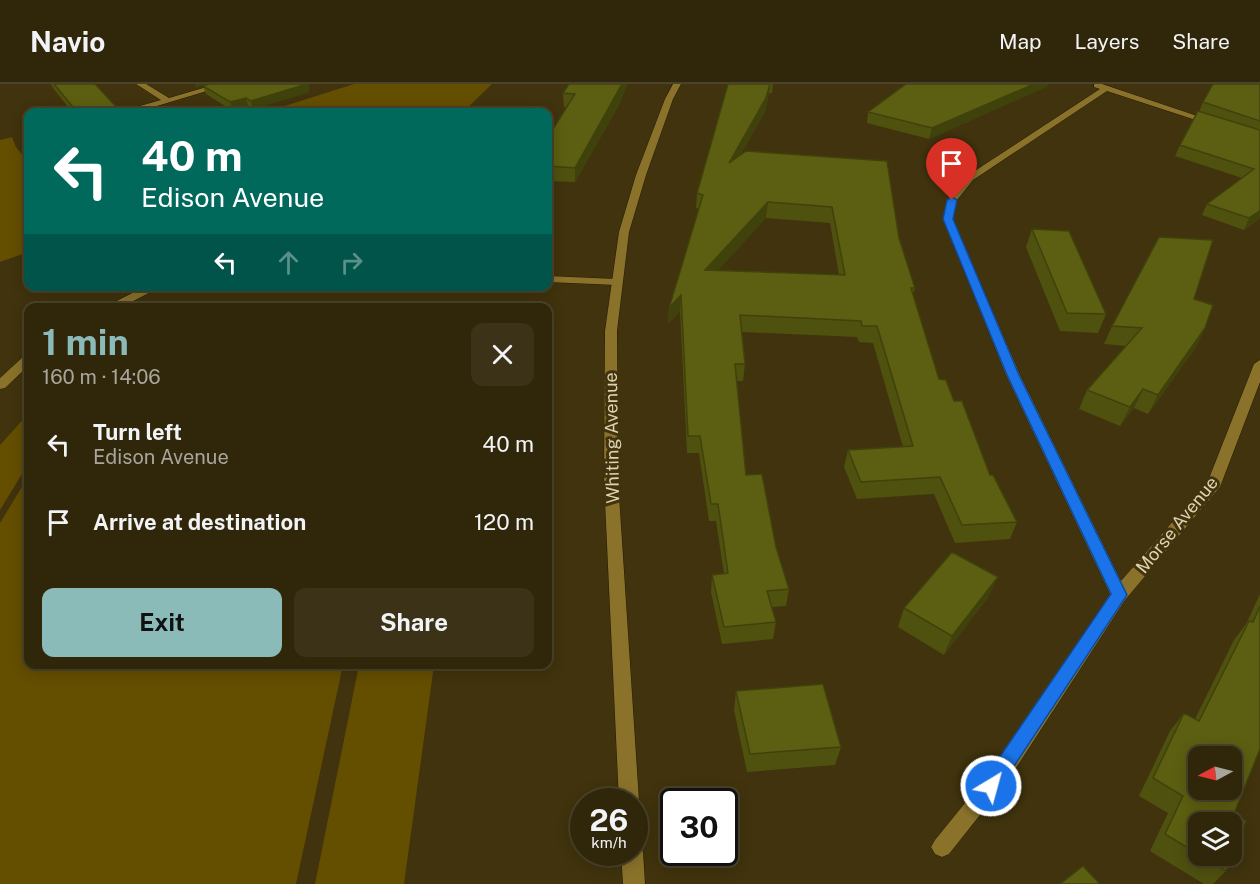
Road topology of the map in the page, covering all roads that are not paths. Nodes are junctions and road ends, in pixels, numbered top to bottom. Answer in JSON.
{"nodes":[{"id":1,"x":140,"y":84,"type":"edge"},
{"id":2,"x":226,"y":84,"type":"edge"},
{"id":3,"x":677,"y":84,"type":"edge"},
{"id":4,"x":1100,"y":86,"type":"edge"},
{"id":5,"x":169,"y":101,"type":"junction"},
{"id":6,"x":144,"y":108,"type":"edge"},
{"id":7,"x":1227,"y":127,"type":"edge"},
{"id":8,"x":552,"y":279,"type":"edge"},
{"id":9,"x":616,"y":282,"type":"junction"},
{"id":10,"x":146,"y":291,"type":"edge"},
{"id":11,"x":120,"y":303,"type":"edge"},
{"id":12,"x":24,"y":364,"type":"edge"},
{"id":13,"x":1260,"y":364,"type":"edge"},
{"id":14,"x":0,"y":385,"type":"edge"},
{"id":15,"x":1119,"y":595,"type":"junction"},
{"id":16,"x":628,"y":788,"type":"edge"},
{"id":17,"x":942,"y":847,"type":"dead end"},
{"id":18,"x":633,"y":866,"type":"edge"},
{"id":19,"x":634,"y":884,"type":"edge"}],
"edges":[{"from":1,"to":5,"type":"street"},
{"from":2,"to":5,"type":"street"},
{"from":3,"to":9,"type":"street","name":"Whiting Avenue"},
{"from":4,"to":7,"type":"street"},
{"from":4,"to":15,"type":"street"},
{"from":5,"to":6,"type":"street"},
{"from":8,"to":9,"type":"street"},
{"from":9,"to":16,"type":"street","name":"Whiting Avenue"},
{"from":10,"to":11,"type":"street"},
{"from":12,"to":14,"type":"street"},
{"from":13,"to":15,"type":"street","name":"Morse Avenue"},
{"from":15,"to":17,"type":"street","name":"Morse Avenue"},
{"from":18,"to":19,"type":"street"}]}
